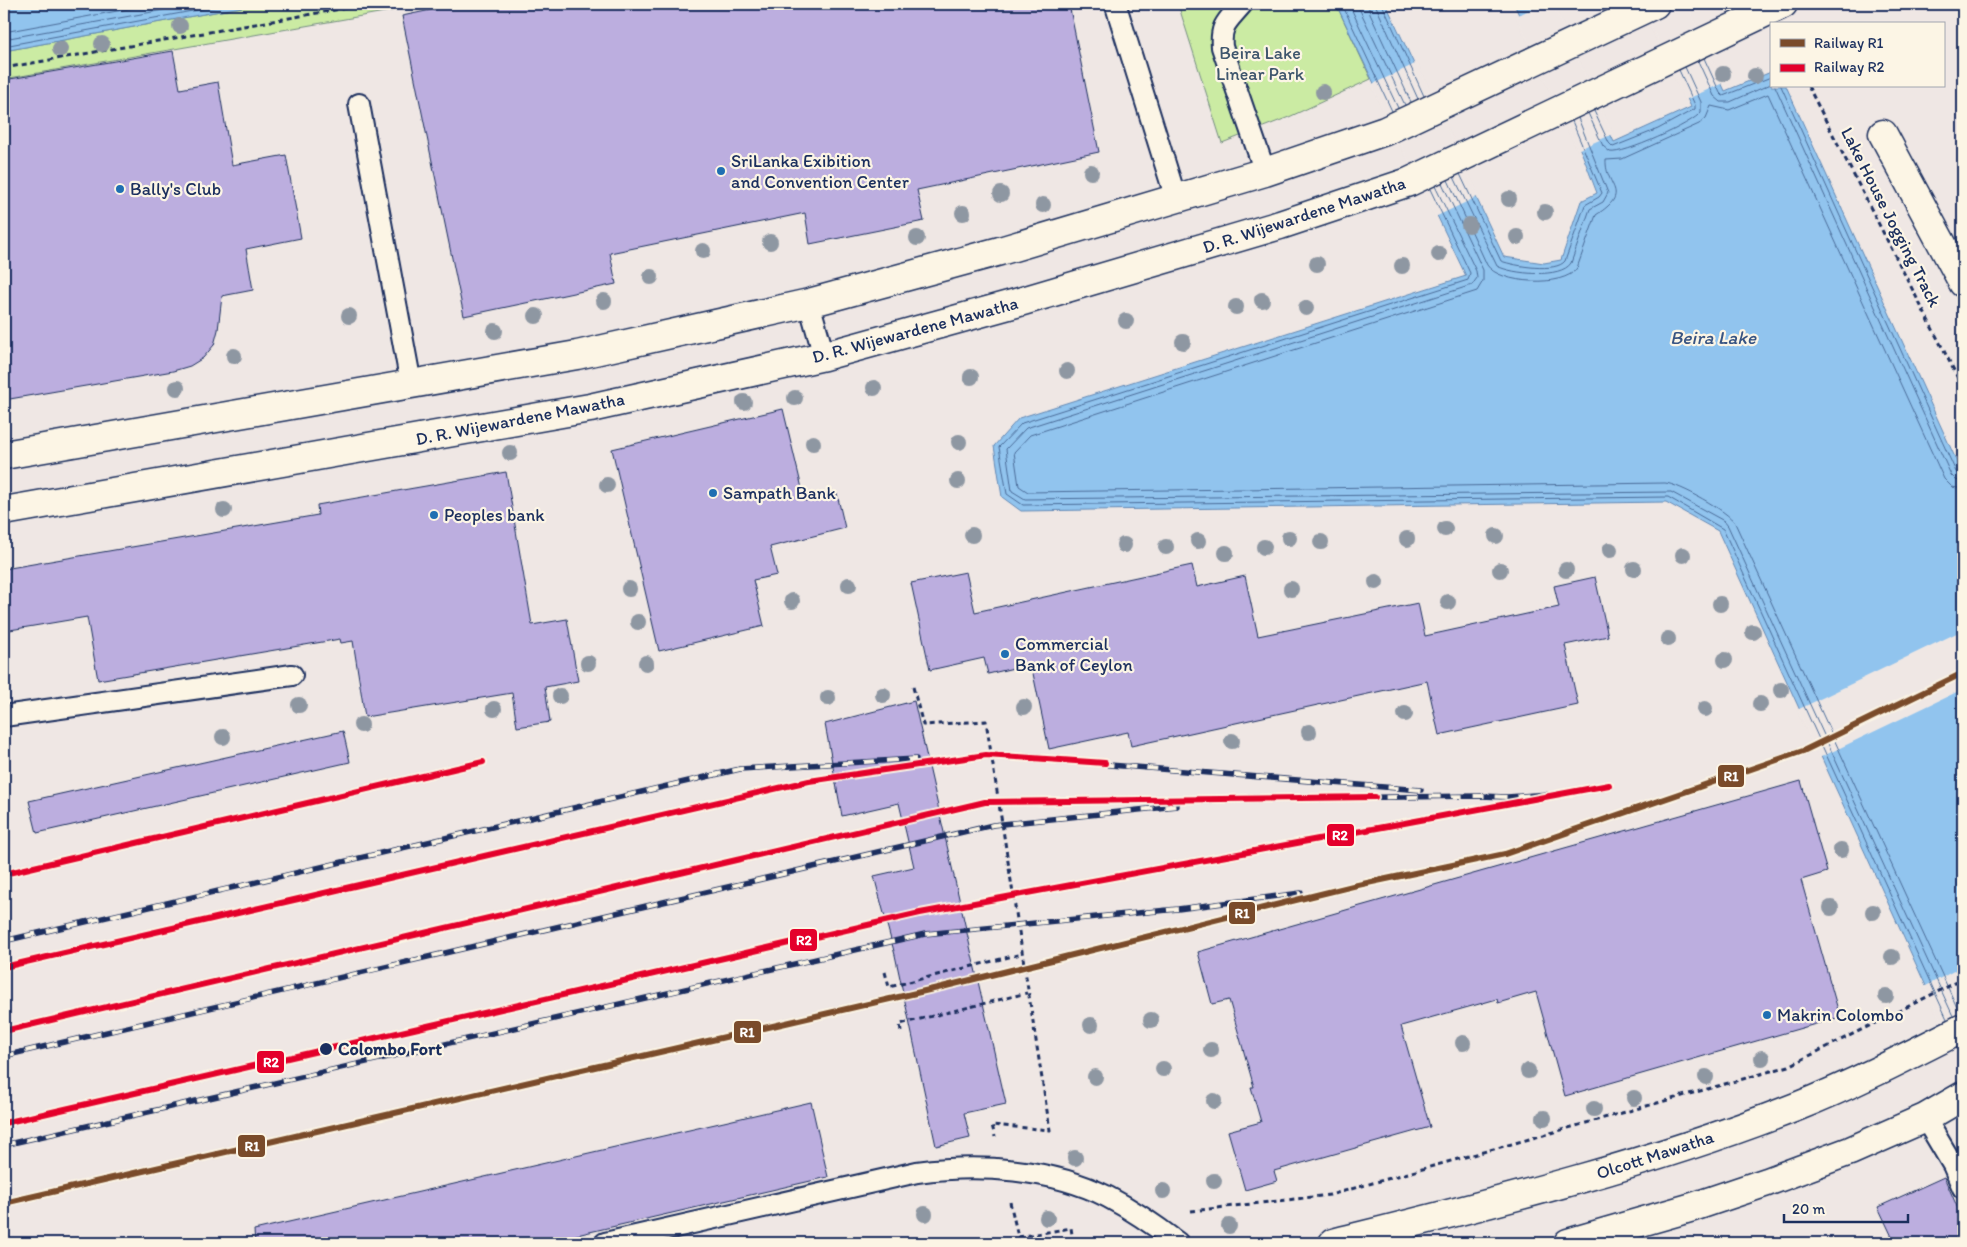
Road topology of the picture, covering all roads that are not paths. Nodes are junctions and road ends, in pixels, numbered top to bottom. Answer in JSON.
{"nodes":[{"id":1,"x":1242,"y":4,"type":"edge"},
{"id":2,"x":1655,"y":4,"type":"edge"},
{"id":3,"x":1116,"y":6,"type":"dead end"},
{"id":4,"x":1771,"y":9,"type":"edge"},
{"id":5,"x":359,"y":104,"type":"dead end"},
{"id":6,"x":1883,"y":134,"type":"dead end"},
{"id":7,"x":1265,"y":172,"type":"junction"},
{"id":8,"x":1176,"y":199,"type":"junction"},
{"id":9,"x":1963,"y":283,"type":"edge"},
{"id":10,"x":809,"y":303,"type":"junction"},
{"id":11,"x":824,"y":356,"type":"junction"},
{"id":12,"x":411,"y":384,"type":"junction"},
{"id":13,"x":4,"y":455,"type":"edge"},
{"id":14,"x":4,"y":511,"type":"edge"},
{"id":15,"x":292,"y":676,"type":"dead end"},
{"id":16,"x":4,"y":716,"type":"edge"},
{"id":17,"x":1963,"y":1028,"type":"edge"},
{"id":18,"x":1963,"y":1096,"type":"edge"},
{"id":19,"x":1932,"y":1113,"type":"junction"},
{"id":20,"x":1963,"y":1188,"type":"edge"},
{"id":21,"x":605,"y":1243,"type":"edge"},
{"id":22,"x":1178,"y":1243,"type":"edge"},
{"id":23,"x":1333,"y":1243,"type":"edge"},
{"id":24,"x":1568,"y":1243,"type":"edge"}],
"edges":[{"from":1,"to":7,"type":"lane"},
{"from":2,"to":7,"type":"main road"},
{"from":3,"to":8,"type":"lane"},
{"from":4,"to":11,"type":"main road","name":"D. R. Wijewardene Mawatha"},
{"from":5,"to":12,"type":"lane"},
{"from":6,"to":9,"type":"main road"},
{"from":7,"to":8,"type":"main road"},
{"from":8,"to":10,"type":"main road"},
{"from":10,"to":11,"type":"lane"},
{"from":10,"to":12,"type":"main road"},
{"from":11,"to":14,"type":"main road","name":"D. R. Wijewardene Mawatha"},
{"from":12,"to":13,"type":"main road"},
{"from":15,"to":16,"type":"lane"},
{"from":17,"to":23,"type":"main road","name":"Olcott Mawatha"},
{"from":18,"to":19,"type":"main road"},
{"from":19,"to":20,"type":"lane"},
{"from":19,"to":24,"type":"main road"},
{"from":21,"to":22,"type":"lane"}]}
